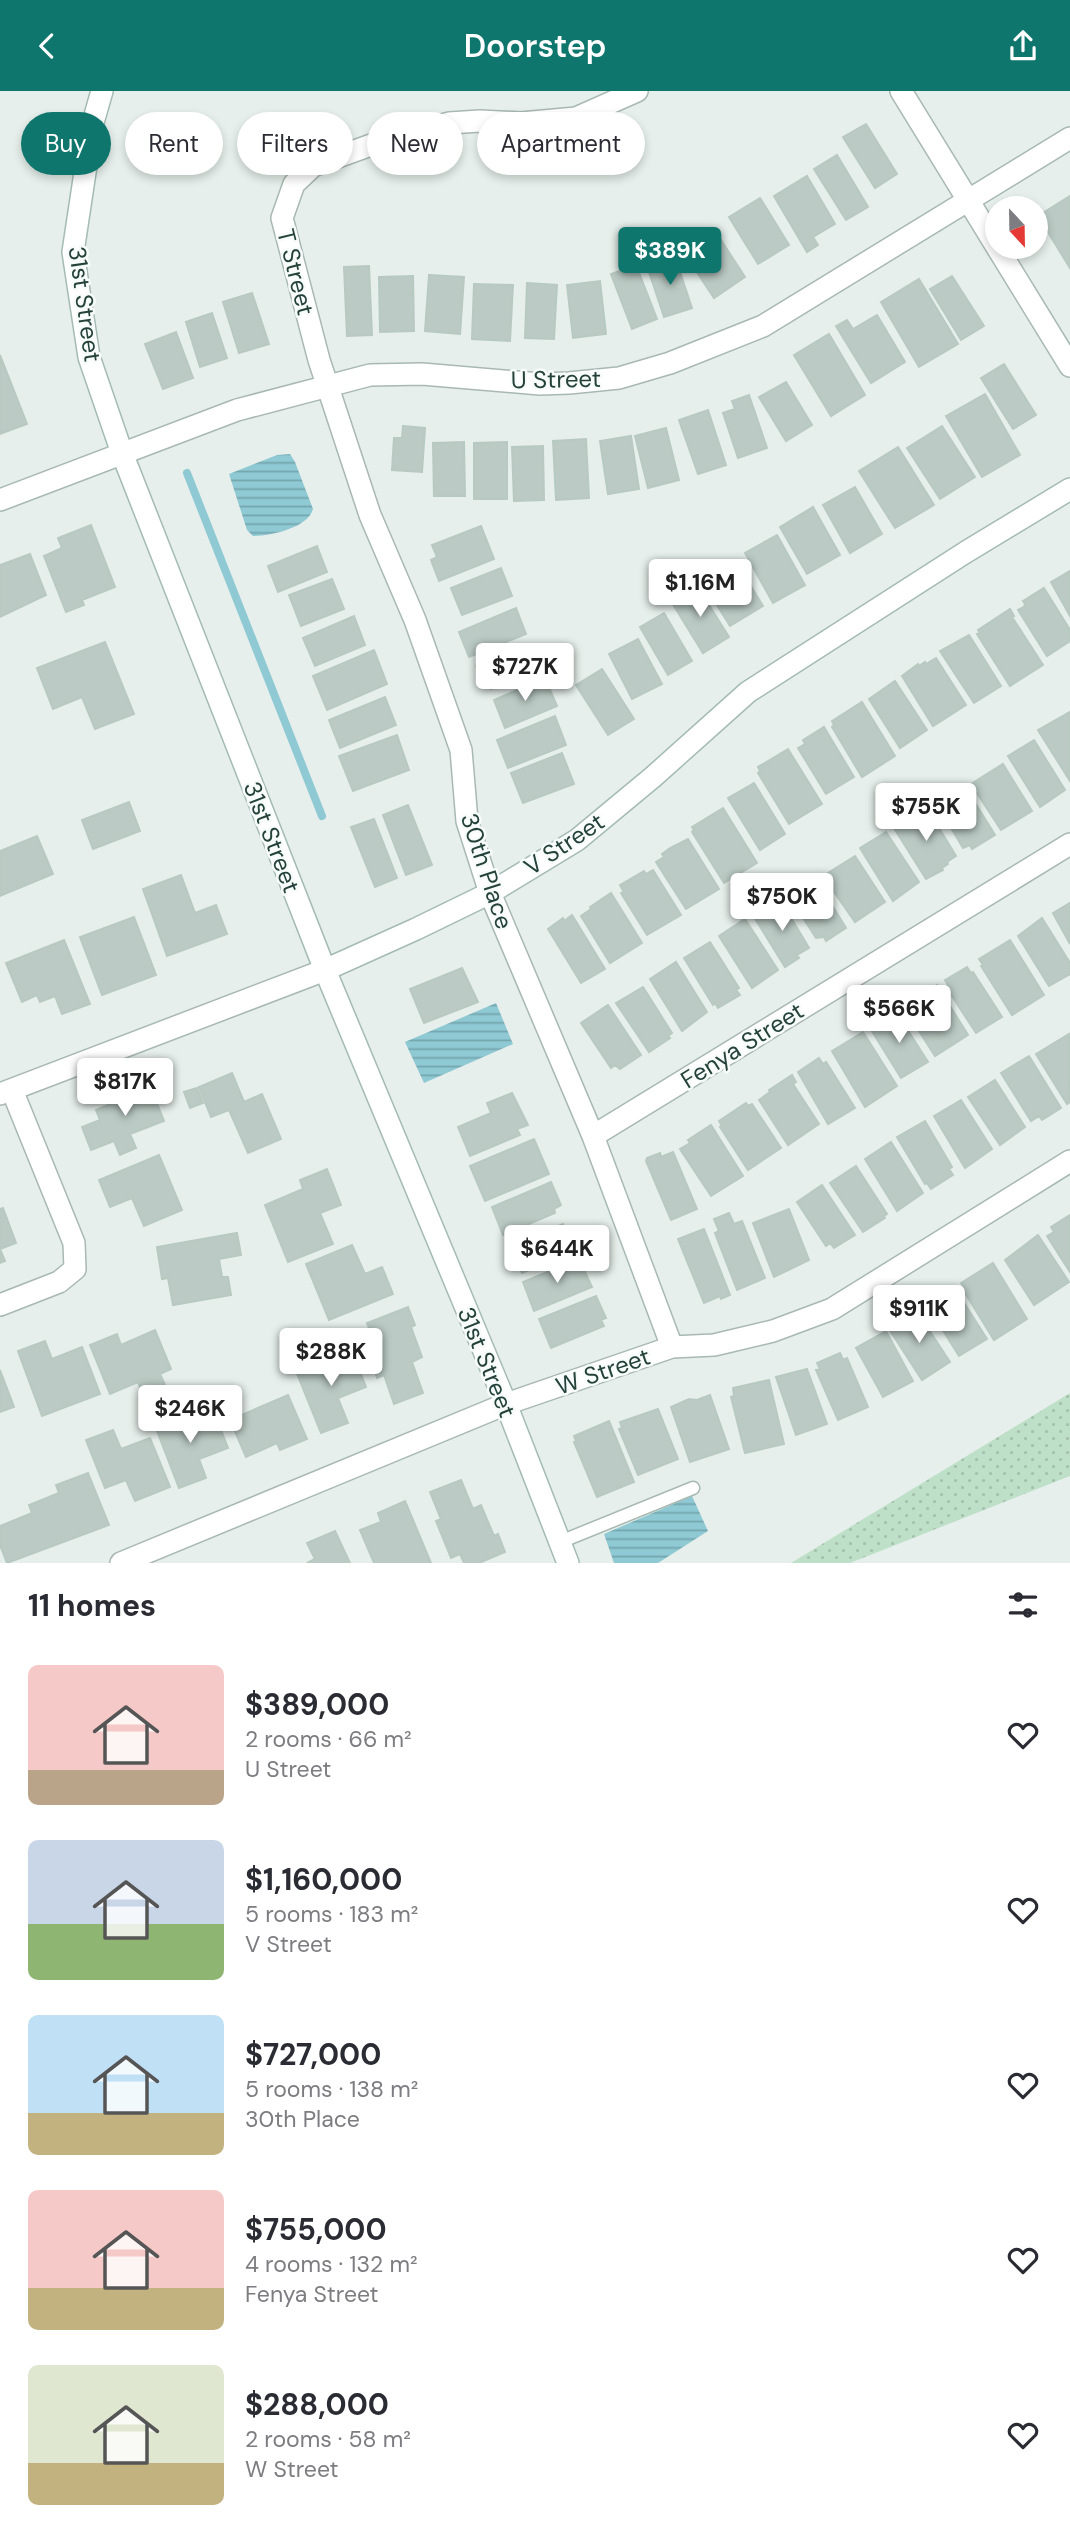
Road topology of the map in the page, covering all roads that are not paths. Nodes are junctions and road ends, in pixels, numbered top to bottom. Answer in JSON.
{"nodes":[{"id":1,"x":102,"y":91,"type":"edge"},
{"id":2,"x":637,"y":91,"type":"edge"},
{"id":3,"x":901,"y":91,"type":"edge"},
{"id":4,"x":1070,"y":138,"type":"edge"},
{"id":5,"x":967,"y":201,"type":"junction"},
{"id":6,"x":1070,"y":366,"type":"edge"},
{"id":7,"x":327,"y":387,"type":"junction"},
{"id":8,"x":122,"y":453,"type":"junction"},
{"id":9,"x":1070,"y":489,"type":"edge"},
{"id":10,"x":0,"y":500,"type":"edge"},
{"id":11,"x":1070,"y":844,"type":"edge"},
{"id":12,"x":490,"y":893,"type":"junction"},
{"id":13,"x":325,"y":970,"type":"junction"},
{"id":14,"x":6,"y":1092,"type":"edge"},
{"id":15,"x":593,"y":1136,"type":"junction"},
{"id":16,"x":1070,"y":1161,"type":"edge"},
{"id":17,"x":0,"y":1305,"type":"edge"},
{"id":18,"x":672,"y":1347,"type":"junction"},
{"id":19,"x":506,"y":1404,"type":"junction"},
{"id":20,"x":693,"y":1488,"type":"dead end"},
{"id":21,"x":559,"y":1542,"type":"junction"},
{"id":22,"x":165,"y":1554,"type":"edge"},
{"id":23,"x":121,"y":1563,"type":"edge"},
{"id":24,"x":568,"y":1563,"type":"edge"}],
"edges":[{"from":1,"to":8,"type":"street","name":"31st Street"},
{"from":2,"to":7,"type":"street","name":"T Street"},
{"from":3,"to":5,"type":"street"},
{"from":4,"to":5,"type":"street","name":"U Street"},
{"from":5,"to":6,"type":"street"},
{"from":5,"to":7,"type":"street","name":"U Street"},
{"from":7,"to":8,"type":"street","name":"U Street"},
{"from":7,"to":12,"type":"street","name":"30th Place"},
{"from":8,"to":10,"type":"street","name":"U Street"},
{"from":8,"to":13,"type":"street","name":"31st Street"},
{"from":9,"to":12,"type":"street","name":"V Street"},
{"from":11,"to":15,"type":"street","name":"Fenya Street"},
{"from":12,"to":13,"type":"street","name":"V Street"},
{"from":12,"to":15,"type":"street","name":"30th Place"},
{"from":13,"to":14,"type":"street","name":"V Street"},
{"from":13,"to":19,"type":"street","name":"31st Street"},
{"from":14,"to":17,"type":"street"},
{"from":15,"to":18,"type":"street","name":"30th Place"},
{"from":16,"to":18,"type":"street","name":"W Street"},
{"from":18,"to":19,"type":"street","name":"W Street"},
{"from":19,"to":21,"type":"street","name":"31st Street"},
{"from":19,"to":22,"type":"street","name":"W Street"},
{"from":20,"to":21,"type":"lane"},
{"from":21,"to":24,"type":"street","name":"31st Street"},
{"from":22,"to":23,"type":"street","name":"W Street"}]}
